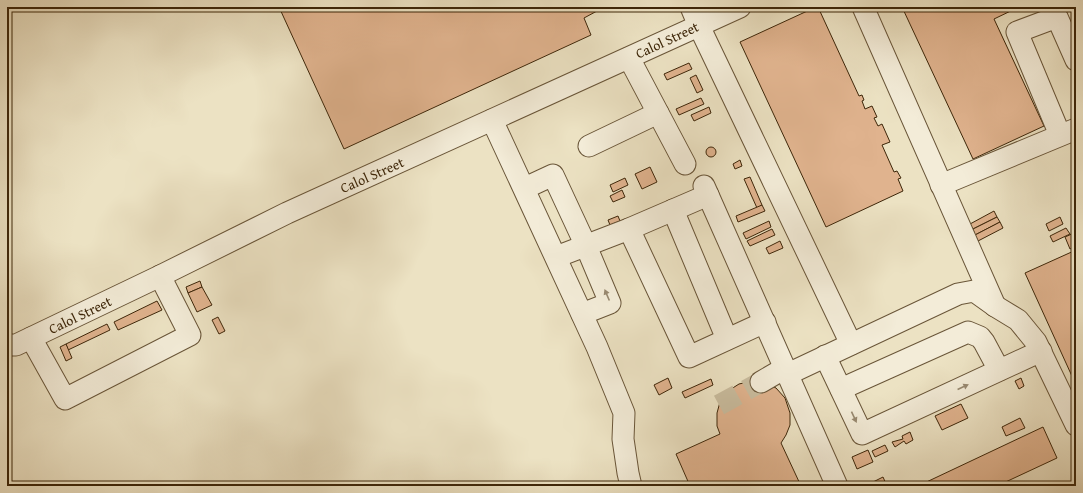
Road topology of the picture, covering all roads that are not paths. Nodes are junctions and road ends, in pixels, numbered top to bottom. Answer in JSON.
{"nodes":[{"id":1,"x":740,"y":7,"type":"edge"},
{"id":2,"x":863,"y":7,"type":"edge"},
{"id":3,"x":695,"y":16,"type":"edge"},
{"id":4,"x":629,"y":58,"type":"junction"},
{"id":5,"x":1076,"y":60,"type":"edge"},
{"id":6,"x":658,"y":113,"type":"junction"},
{"id":7,"x":492,"y":120,"type":"junction"},
{"id":8,"x":1068,"y":132,"type":"edge"},
{"id":9,"x":589,"y":146,"type":"dead end"},
{"id":10,"x":685,"y":164,"type":"dead end"},
{"id":11,"x":941,"y":185,"type":"junction"},
{"id":12,"x":524,"y":188,"type":"junction"},
{"id":13,"x":673,"y":210,"type":"junction"},
{"id":14,"x":629,"y":229,"type":"junction"},
{"id":15,"x":586,"y":246,"type":"junction"},
{"id":16,"x":556,"y":257,"type":"junction"},
{"id":17,"x":160,"y":276,"type":"junction"},
{"id":18,"x":995,"y":306,"type":"junction"},
{"id":19,"x":582,"y":314,"type":"junction"},
{"id":20,"x":765,"y":322,"type":"junction"},
{"id":21,"x":31,"y":338,"type":"junction"},
{"id":22,"x":727,"y":339,"type":"junction"},
{"id":23,"x":851,"y":344,"type":"junction"},
{"id":24,"x":7,"y":345,"type":"edge"},
{"id":25,"x":1041,"y":351,"type":"junction"},
{"id":26,"x":825,"y":356,"type":"junction"},
{"id":27,"x":999,"y":370,"type":"junction"},
{"id":28,"x":786,"y":371,"type":"junction"},
{"id":29,"x":761,"y":382,"type":"tunnel mouth"},
{"id":30,"x":841,"y":389,"type":"junction"},
{"id":31,"x":1076,"y":425,"type":"edge"},
{"id":32,"x":631,"y":486,"type":"edge"},
{"id":33,"x":838,"y":486,"type":"edge"}],
"edges":[{"from":1,"to":3,"type":"street","name":"Calol Street"},
{"from":2,"to":11,"type":"street"},
{"from":3,"to":4,"type":"street","name":"Calol Street"},
{"from":3,"to":23,"type":"street"},
{"from":4,"to":6,"type":"street"},
{"from":4,"to":7,"type":"street","name":"Calol Street"},
{"from":5,"to":8,"type":"street"},
{"from":6,"to":9,"type":"street"},
{"from":6,"to":10,"type":"street"},
{"from":7,"to":12,"type":"street"},
{"from":7,"to":17,"type":"street","name":"Calol Street"},
{"from":8,"to":11,"type":"street"},
{"from":11,"to":18,"type":"street"},
{"from":12,"to":15,"type":"street"},
{"from":12,"to":16,"type":"street"},
{"from":13,"to":14,"type":"street"},
{"from":13,"to":20,"type":"street"},
{"from":13,"to":22,"type":"street"},
{"from":14,"to":15,"type":"street"},
{"from":14,"to":22,"type":"street"},
{"from":15,"to":16,"type":"street"},
{"from":19,"to":15,"type":"street","one_way":true},
{"from":16,"to":19,"type":"street"},
{"from":17,"to":21,"type":"street","name":"Calol Street"},
{"from":17,"to":21,"type":"street"},
{"from":18,"to":23,"type":"street"},
{"from":18,"to":25,"type":"street"},
{"from":19,"to":32,"type":"street"},
{"from":20,"to":22,"type":"street"},
{"from":20,"to":28,"type":"street"},
{"from":21,"to":24,"type":"street","name":"Calol Street"},
{"from":23,"to":26,"type":"street"},
{"from":25,"to":27,"type":"street"},
{"from":25,"to":31,"type":"street"},
{"from":26,"to":28,"type":"street"},
{"from":26,"to":30,"type":"street"},
{"from":27,"to":30,"type":"street"},
{"from":30,"to":27,"type":"street","one_way":true},
{"from":28,"to":29,"type":"street"},
{"from":28,"to":33,"type":"street"}]}
